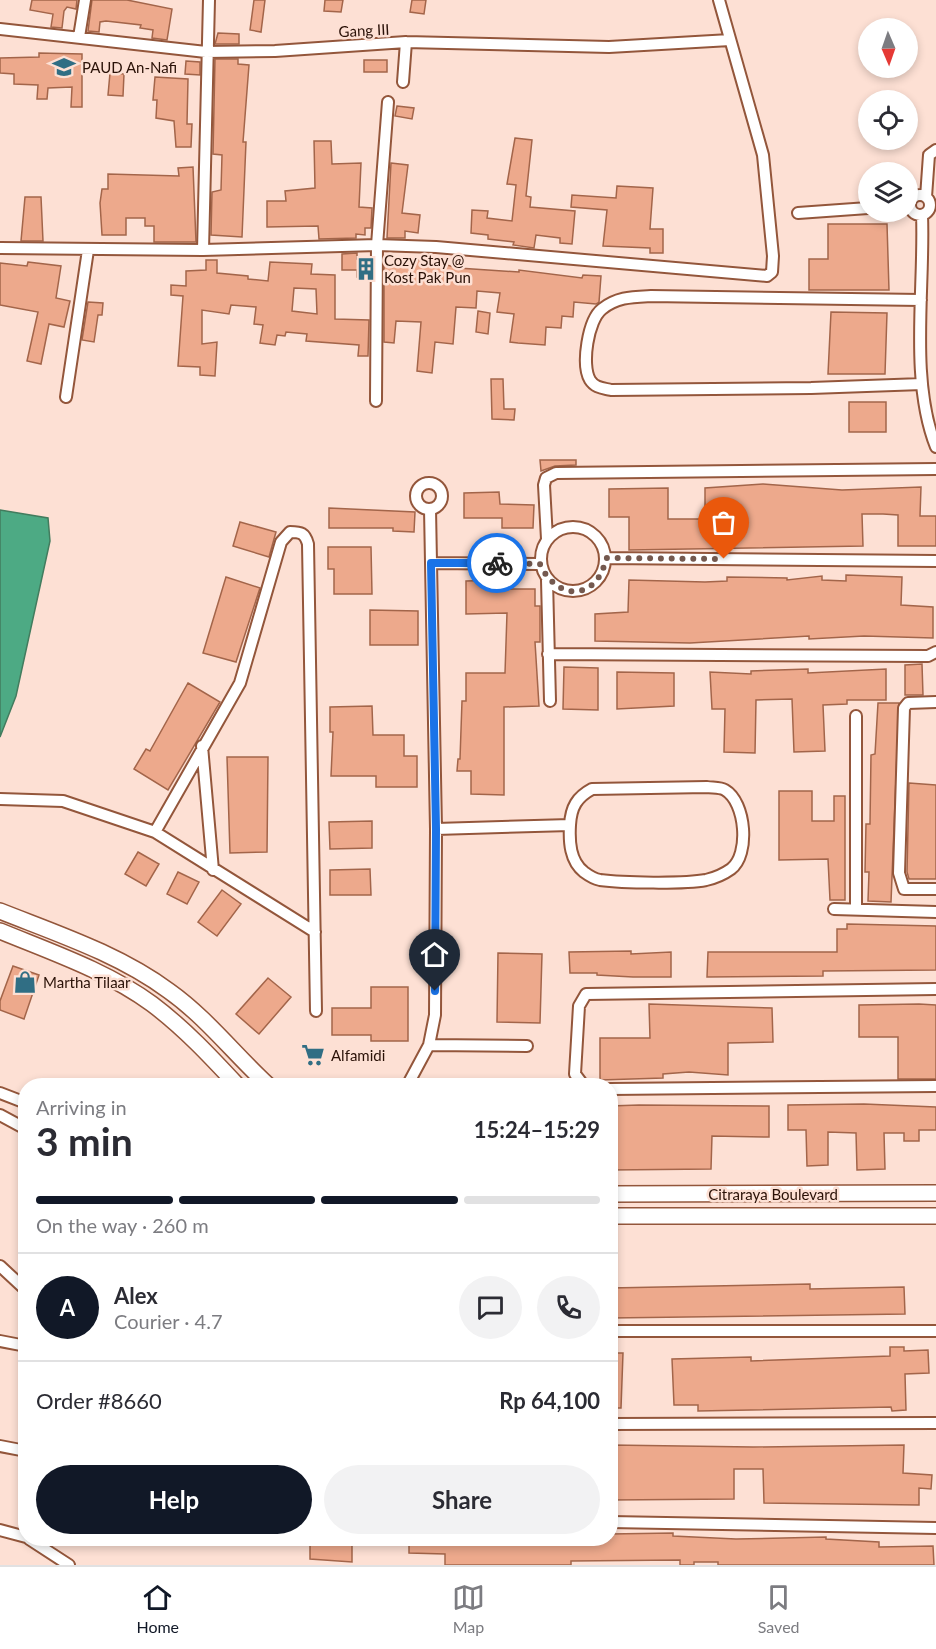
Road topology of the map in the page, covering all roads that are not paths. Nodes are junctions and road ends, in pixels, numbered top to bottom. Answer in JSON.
{"nodes":[{"id":1,"x":85,"y":0,"type":"edge"},
{"id":2,"x":208,"y":0,"type":"edge"},
{"id":3,"x":719,"y":0,"type":"edge"},
{"id":4,"x":0,"y":29,"type":"edge"},
{"id":5,"x":79,"y":37,"type":"junction"},
{"id":6,"x":730,"y":40,"type":"junction"},
{"id":7,"x":406,"y":42,"type":"junction"},
{"id":8,"x":206,"y":52,"type":"junction"},
{"id":9,"x":403,"y":82,"type":"dead end"},
{"id":10,"x":388,"y":102,"type":"dead end"},
{"id":11,"x":936,"y":150,"type":"edge"},
{"id":12,"x":918,"y":195,"type":"edge"},
{"id":13,"x":926,"y":197,"type":"junction"},
{"id":14,"x":858,"y":209,"type":"edge"},
{"id":15,"x":798,"y":213,"type":"dead end"},
{"id":16,"x":918,"y":214,"type":"edge"},
{"id":17,"x":922,"y":215,"type":"junction"},
{"id":18,"x":376,"y":245,"type":"junction"},
{"id":19,"x":0,"y":248,"type":"edge"},
{"id":20,"x":203,"y":249,"type":"junction"},
{"id":21,"x":88,"y":250,"type":"junction"},
{"id":22,"x":921,"y":300,"type":"junction"},
{"id":23,"x":922,"y":384,"type":"junction"},
{"id":24,"x":66,"y":397,"type":"dead end"},
{"id":25,"x":376,"y":400,"type":"dead end"},
{"id":26,"x":936,"y":447,"type":"edge"},
{"id":27,"x":936,"y":469,"type":"edge"},
{"id":28,"x":430,"y":509,"type":"dead end"},
{"id":29,"x":547,"y":539,"type":"junction"},
{"id":30,"x":606,"y":558,"type":"junction"},
{"id":31,"x":936,"y":561,"type":"edge"},
{"id":32,"x":431,"y":563,"type":"junction"},
{"id":33,"x":540,"y":564,"type":"junction"},
{"id":34,"x":547,"y":579,"type":"junction"},
{"id":35,"x":936,"y":652,"type":"edge"},
{"id":36,"x":549,"y":654,"type":"junction"},
{"id":37,"x":549,"y":701,"type":"dead end"},
{"id":38,"x":936,"y":702,"type":"edge"},
{"id":39,"x":856,"y":716,"type":"dead end"},
{"id":40,"x":202,"y":746,"type":"junction"},
{"id":41,"x":0,"y":799,"type":"edge"},
{"id":42,"x":570,"y":825,"type":"junction"},
{"id":43,"x":436,"y":829,"type":"junction"},
{"id":44,"x":155,"y":832,"type":"junction"},
{"id":45,"x":213,"y":870,"type":"junction"},
{"id":46,"x":936,"y":889,"type":"edge"},
{"id":47,"x":856,"y":908,"type":"junction"},
{"id":48,"x":834,"y":909,"type":"dead end"},
{"id":49,"x":0,"y":911,"type":"edge"},
{"id":50,"x":936,"y":912,"type":"edge"},
{"id":51,"x":0,"y":930,"type":"edge"},
{"id":52,"x":315,"y":932,"type":"junction"},
{"id":53,"x":936,"y":989,"type":"edge"},
{"id":54,"x":316,"y":1011,"type":"dead end"},
{"id":55,"x":429,"y":1045,"type":"junction"},
{"id":56,"x":526,"y":1046,"type":"dead end"},
{"id":57,"x":231,"y":1078,"type":"edge"},
{"id":58,"x":261,"y":1078,"type":"edge"},
{"id":59,"x":410,"y":1078,"type":"edge"},
{"id":60,"x":577,"y":1078,"type":"edge"},
{"id":61,"x":936,"y":1086,"type":"edge"},
{"id":62,"x":618,"y":1089,"type":"edge"},
{"id":63,"x":0,"y":1093,"type":"edge"},
{"id":64,"x":18,"y":1100,"type":"edge"},
{"id":65,"x":0,"y":1115,"type":"edge"},
{"id":66,"x":18,"y":1125,"type":"edge"},
{"id":67,"x":936,"y":1193,"type":"edge"},
{"id":68,"x":618,"y":1194,"type":"edge"},
{"id":69,"x":936,"y":1215,"type":"edge"},
{"id":70,"x":618,"y":1216,"type":"edge"},
{"id":71,"x":0,"y":1266,"type":"edge"},
{"id":72,"x":18,"y":1283,"type":"edge"},
{"id":73,"x":618,"y":1331,"type":"edge"},
{"id":74,"x":936,"y":1331,"type":"edge"},
{"id":75,"x":0,"y":1341,"type":"edge"},
{"id":76,"x":18,"y":1344,"type":"edge"},
{"id":77,"x":936,"y":1423,"type":"edge"},
{"id":78,"x":618,"y":1424,"type":"edge"},
{"id":79,"x":0,"y":1446,"type":"edge"},
{"id":80,"x":18,"y":1449,"type":"edge"},
{"id":81,"x":618,"y":1522,"type":"edge"},
{"id":82,"x":936,"y":1528,"type":"edge"},
{"id":83,"x":0,"y":1530,"type":"edge"},
{"id":84,"x":18,"y":1535,"type":"edge"},
{"id":85,"x":38,"y":1546,"type":"edge"},
{"id":86,"x":56,"y":1560,"type":"edge"},
{"id":87,"x":69,"y":1565,"type":"edge"}],
"edges":[{"from":1,"to":5,"type":"street"},
{"from":2,"to":8,"type":"street"},
{"from":3,"to":6,"type":"street"},
{"from":4,"to":5,"type":"street","name":"Gang III"},
{"from":5,"to":8,"type":"street","name":"Gang III"},
{"from":6,"to":7,"type":"street","name":"Gang III"},
{"from":6,"to":18,"type":"street"},
{"from":7,"to":8,"type":"street","name":"Gang III"},
{"from":7,"to":9,"type":"street"},
{"from":8,"to":20,"type":"street"},
{"from":10,"to":18,"type":"street"},
{"from":11,"to":13,"type":"street"},
{"from":12,"to":13,"type":"street"},
{"from":13,"to":17,"type":"street"},
{"from":14,"to":15,"type":"street"},
{"from":16,"to":17,"type":"street"},
{"from":17,"to":22,"type":"street"},
{"from":18,"to":20,"type":"street"},
{"from":18,"to":25,"type":"street"},
{"from":19,"to":21,"type":"street"},
{"from":20,"to":21,"type":"street"},
{"from":21,"to":24,"type":"street"},
{"from":22,"to":23,"type":"street"},
{"from":22,"to":23,"type":"street"},
{"from":23,"to":26,"type":"street"},
{"from":27,"to":29,"type":"street"},
{"from":28,"to":32,"type":"street"},
{"from":29,"to":30,"type":"street"},
{"from":29,"to":33,"type":"street"},
{"from":30,"to":31,"type":"street"},
{"from":30,"to":34,"type":"street"},
{"from":32,"to":33,"type":"street"},
{"from":32,"to":43,"type":"street"},
{"from":33,"to":34,"type":"street"},
{"from":34,"to":36,"type":"street"},
{"from":35,"to":36,"type":"street"},
{"from":36,"to":37,"type":"street"},
{"from":38,"to":46,"type":"street"},
{"from":39,"to":47,"type":"street"},
{"from":40,"to":44,"type":"street"},
{"from":40,"to":45,"type":"street"},
{"from":40,"to":52,"type":"street"},
{"from":41,"to":44,"type":"street"},
{"from":42,"to":42,"type":"street"},
{"from":42,"to":43,"type":"street"},
{"from":43,"to":55,"type":"street"},
{"from":44,"to":45,"type":"street"},
{"from":45,"to":52,"type":"street"},
{"from":47,"to":48,"type":"street"},
{"from":47,"to":50,"type":"street"},
{"from":49,"to":58,"type":"main road"},
{"from":51,"to":57,"type":"main road"},
{"from":52,"to":54,"type":"street"},
{"from":53,"to":60,"type":"street"},
{"from":55,"to":56,"type":"street"},
{"from":55,"to":59,"type":"street"},
{"from":61,"to":62,"type":"street"},
{"from":63,"to":64,"type":"street"},
{"from":65,"to":66,"type":"street"},
{"from":67,"to":68,"type":"main road","name":"Citraraya Boulevard"},
{"from":69,"to":70,"type":"main road","name":"Citraraya Boulevard"},
{"from":71,"to":72,"type":"street"},
{"from":73,"to":74,"type":"street"},
{"from":75,"to":76,"type":"street"},
{"from":77,"to":78,"type":"street"},
{"from":79,"to":80,"type":"street"},
{"from":81,"to":82,"type":"street"},
{"from":83,"to":84,"type":"street"},
{"from":85,"to":86,"type":"street"},
{"from":86,"to":87,"type":"street"}]}
